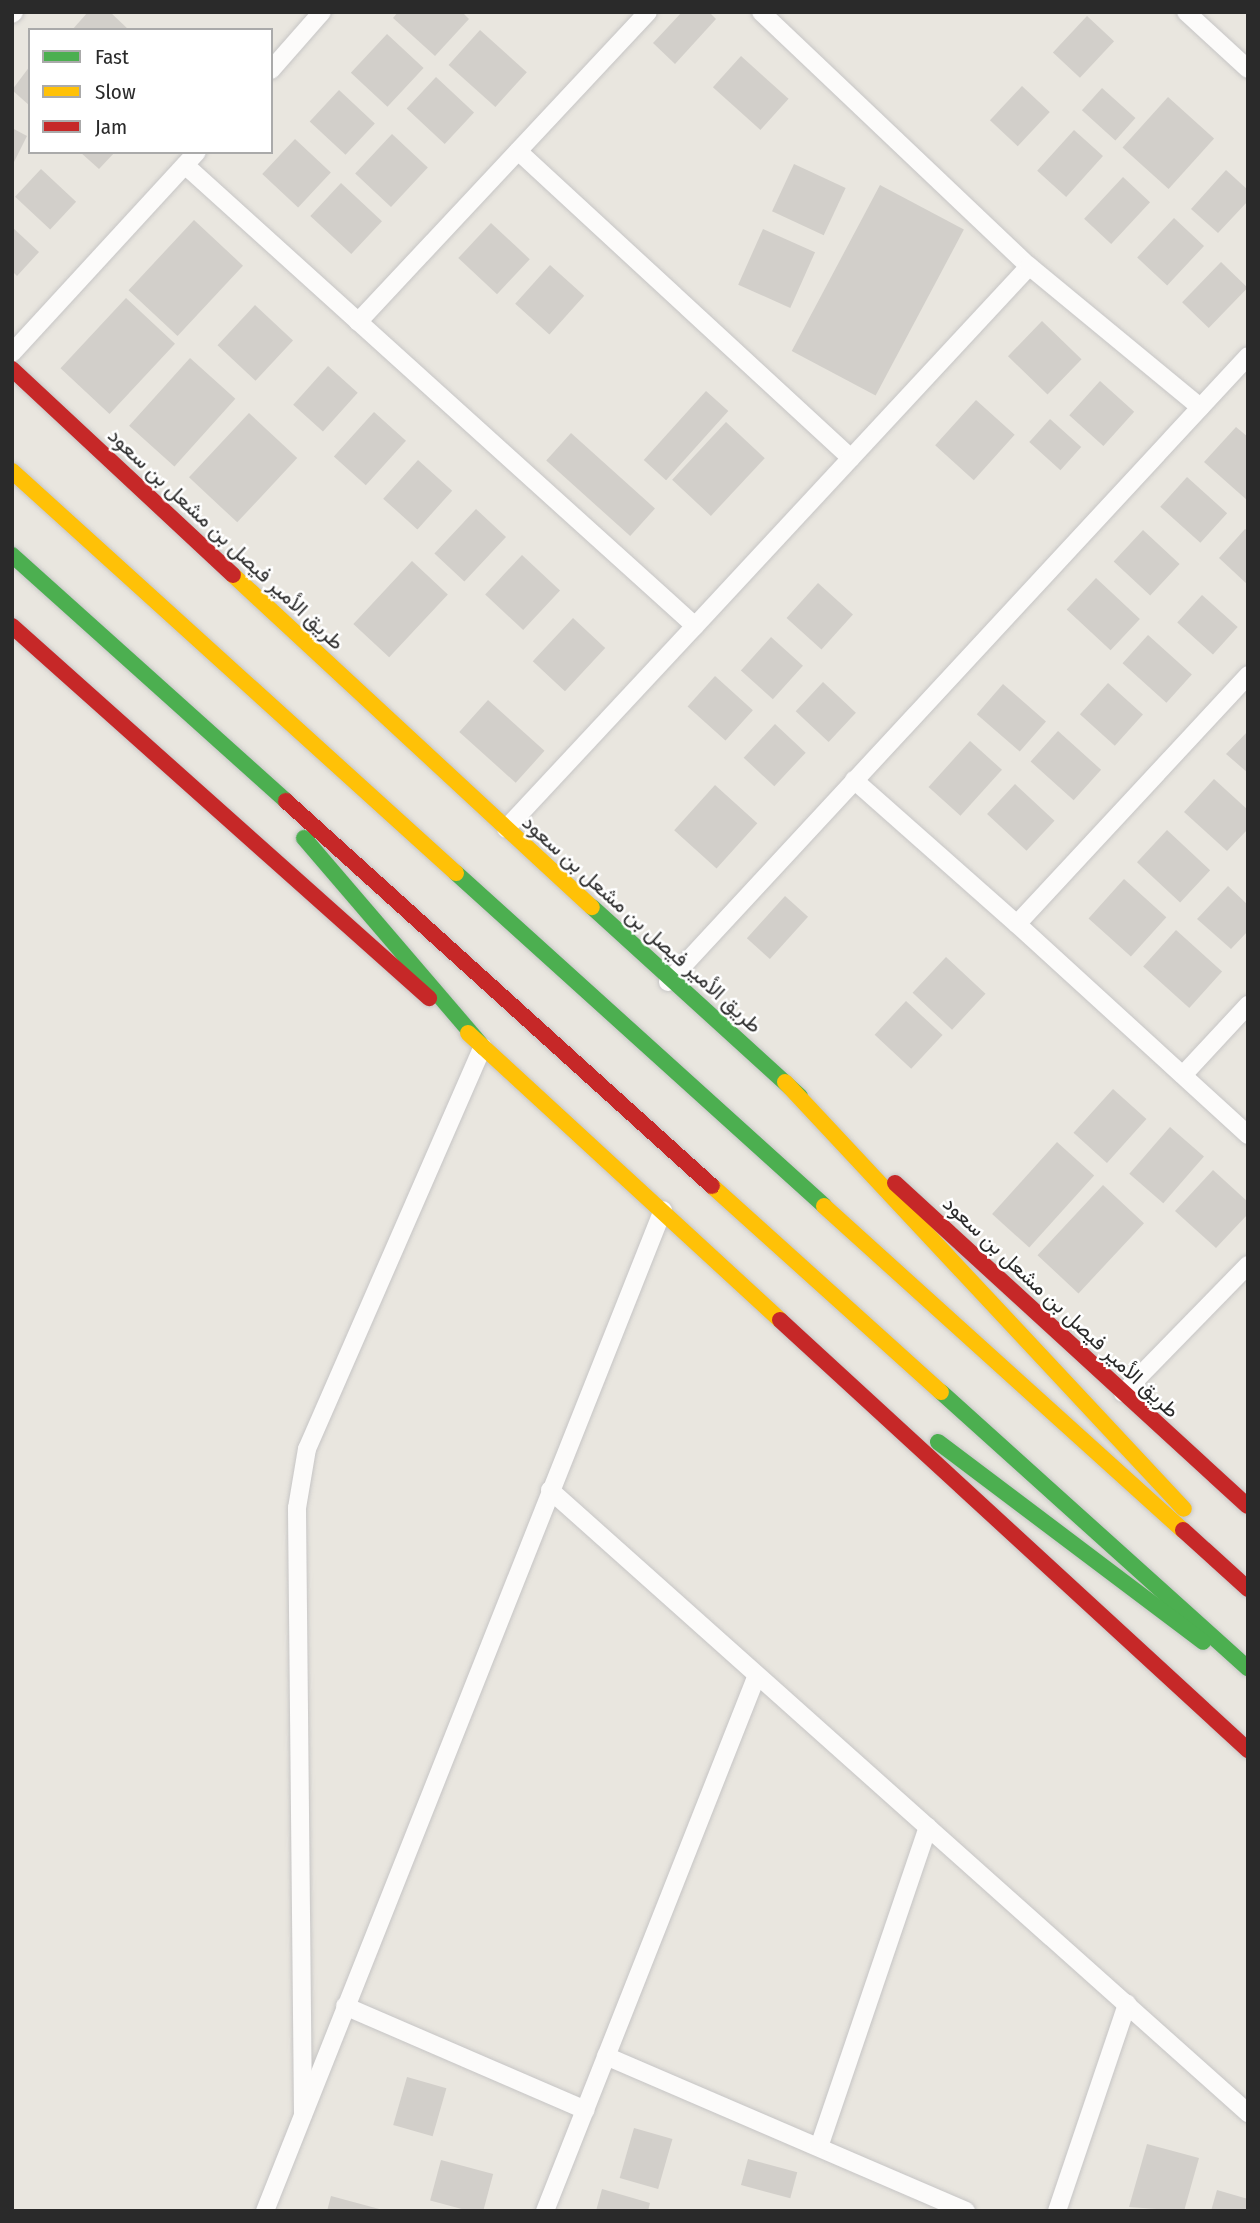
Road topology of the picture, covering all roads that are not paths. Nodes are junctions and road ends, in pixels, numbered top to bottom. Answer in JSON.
{"nodes":[{"id":1,"x":322,"y":12,"type":"edge"},
{"id":2,"x":648,"y":12,"type":"edge"},
{"id":3,"x":761,"y":12,"type":"edge"},
{"id":4,"x":1186,"y":12,"type":"edge"},
{"id":5,"x":273,"y":68,"type":"edge"},
{"id":6,"x":1248,"y":69,"type":"edge"},
{"id":7,"x":517,"y":152,"type":"junction"},
{"id":8,"x":191,"y":159,"type":"edge"},
{"id":9,"x":1029,"y":266,"type":"junction"},
{"id":10,"x":358,"y":322,"type":"junction"},
{"id":11,"x":12,"y":353,"type":"edge"},
{"id":12,"x":1248,"y":356,"type":"edge"},
{"id":13,"x":12,"y":369,"type":"edge"},
{"id":14,"x":1200,"y":407,"type":"junction"},
{"id":15,"x":851,"y":458,"type":"junction"},
{"id":16,"x":12,"y":471,"type":"edge"},
{"id":17,"x":12,"y":555,"type":"edge"},
{"id":18,"x":12,"y":626,"type":"edge"},
{"id":19,"x":695,"y":626,"type":"junction"},
{"id":20,"x":1248,"y":675,"type":"edge"},
{"id":21,"x":229,"y":751,"type":"junction"},
{"id":22,"x":854,"y":780,"type":"junction"},
{"id":23,"x":506,"y":829,"type":"junction"},
{"id":24,"x":1017,"y":924,"type":"junction"},
{"id":25,"x":670,"y":980,"type":"junction"},
{"id":26,"x":1248,"y":1005,"type":"edge"},
{"id":27,"x":483,"y":1047,"type":"junction"},
{"id":28,"x":1183,"y":1075,"type":"junction"},
{"id":29,"x":785,"y":1082,"type":"junction"},
{"id":30,"x":1248,"y":1135,"type":"edge"},
{"id":31,"x":663,"y":1210,"type":"junction"},
{"id":32,"x":1248,"y":1265,"type":"edge"},
{"id":33,"x":819,"y":1353,"type":"junction"},
{"id":34,"x":1123,"y":1393,"type":"junction"},
{"id":35,"x":550,"y":1490,"type":"junction"},
{"id":36,"x":1248,"y":1506,"type":"edge"},
{"id":37,"x":1248,"y":1578,"type":"edge"},
{"id":38,"x":1248,"y":1589,"type":"edge"},
{"id":39,"x":1248,"y":1668,"type":"edge"},
{"id":40,"x":757,"y":1675,"type":"junction"},
{"id":41,"x":1248,"y":1675,"type":"edge"},
{"id":42,"x":1248,"y":1750,"type":"edge"},
{"id":43,"x":928,"y":1827,"type":"junction"},
{"id":44,"x":1127,"y":2004,"type":"junction"},
{"id":45,"x":345,"y":2006,"type":"junction"},
{"id":46,"x":606,"y":2056,"type":"junction"},
{"id":47,"x":585,"y":2110,"type":"junction"},
{"id":48,"x":1248,"y":2113,"type":"edge"},
{"id":49,"x":303,"y":2114,"type":"junction"},
{"id":50,"x":819,"y":2147,"type":"junction"},
{"id":51,"x":265,"y":2211,"type":"edge"},
{"id":52,"x":545,"y":2211,"type":"edge"},
{"id":53,"x":966,"y":2211,"type":"edge"},
{"id":54,"x":1057,"y":2211,"type":"edge"}],
"edges":[{"from":1,"to":5,"type":"street"},
{"from":2,"to":7,"type":"street"},
{"from":3,"to":9,"type":"street"},
{"from":4,"to":6,"type":"street"},
{"from":7,"to":10,"type":"street"},
{"from":7,"to":15,"type":"street"},
{"from":8,"to":10,"type":"street"},
{"from":8,"to":11,"type":"street"},
{"from":9,"to":14,"type":"street"},
{"from":9,"to":15,"type":"street"},
{"from":10,"to":19,"type":"street"},
{"from":12,"to":14,"type":"street"},
{"from":13,"to":23,"type":"main road","name":"طريق الأمير فيصل بن مشعل بن سعود"},
{"from":14,"to":22,"type":"street"},
{"from":15,"to":19,"type":"street"},
{"from":16,"to":38,"type":"main road"},
{"from":17,"to":21,"type":"main road"},
{"from":18,"to":27,"type":"main road"},
{"from":19,"to":23,"type":"street"},
{"from":20,"to":24,"type":"street"},
{"from":21,"to":27,"type":"main road"},
{"from":21,"to":39,"type":"main road"},
{"from":22,"to":24,"type":"street"},
{"from":22,"to":25,"type":"street"},
{"from":23,"to":25,"type":"main road","name":"طريق الأمير فيصل بن مشعل بن سعود"},
{"from":24,"to":28,"type":"street"},
{"from":25,"to":29,"type":"main road","name":"طريق الأمير فيصل بن مشعل بن سعود"},
{"from":26,"to":28,"type":"street"},
{"from":27,"to":31,"type":"main road"},
{"from":27,"to":49,"type":"street"},
{"from":28,"to":30,"type":"street"},
{"from":29,"to":34,"type":"main road","name":"طريق الأمير فيصل بن مشعل بن سعود"},
{"from":29,"to":37,"type":"main road"},
{"from":31,"to":33,"type":"main road"},
{"from":31,"to":35,"type":"street"},
{"from":32,"to":34,"type":"street"},
{"from":33,"to":41,"type":"main road"},
{"from":33,"to":42,"type":"main road"},
{"from":34,"to":36,"type":"main road","name":"طريق الأمير فيصل بن مشعل بن سعود"},
{"from":35,"to":40,"type":"street"},
{"from":35,"to":45,"type":"street"},
{"from":40,"to":43,"type":"street"},
{"from":40,"to":46,"type":"street"},
{"from":43,"to":44,"type":"street"},
{"from":43,"to":50,"type":"street"},
{"from":44,"to":48,"type":"street"},
{"from":44,"to":54,"type":"street"},
{"from":45,"to":47,"type":"street"},
{"from":45,"to":49,"type":"street"},
{"from":46,"to":47,"type":"street"},
{"from":46,"to":50,"type":"street"},
{"from":47,"to":52,"type":"street"},
{"from":49,"to":51,"type":"street"},
{"from":50,"to":53,"type":"street"}]}
